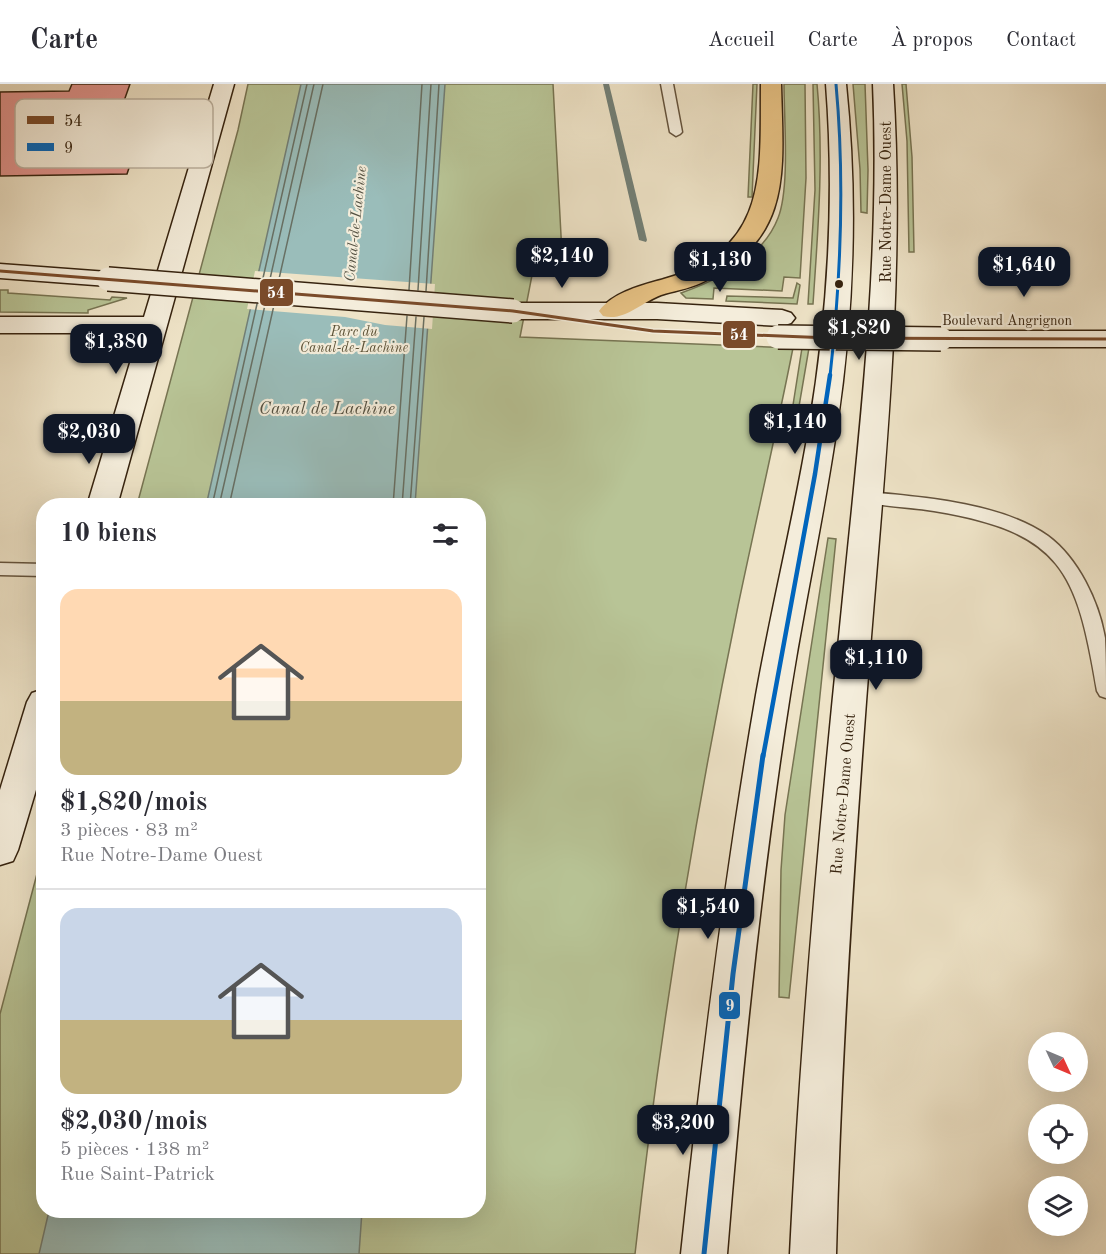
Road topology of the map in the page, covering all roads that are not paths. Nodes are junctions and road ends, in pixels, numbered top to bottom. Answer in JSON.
{"nodes":[{"id":1,"x":224,"y":84,"type":"edge"},
{"id":2,"x":667,"y":84,"type":"edge"},
{"id":3,"x":771,"y":84,"type":"edge"},
{"id":4,"x":836,"y":84,"type":"edge"},
{"id":5,"x":883,"y":84,"type":"edge"},
{"id":6,"x":213,"y":122,"type":"edge"},
{"id":7,"x":676,"y":132,"type":"dead end"},
{"id":8,"x":200,"y":168,"type":"edge"},
{"id":9,"x":0,"y":271,"type":"edge"},
{"id":10,"x":513,"y":310,"type":"junction"},
{"id":11,"x":612,"y":311,"type":"junction"},
{"id":12,"x":1106,"y":320,"type":"edge"},
{"id":13,"x":0,"y":325,"type":"edge"},
{"id":14,"x":154,"y":325,"type":"junction"},
{"id":15,"x":780,"y":327,"type":"junction"},
{"id":16,"x":941,"y":330,"type":"junction"},
{"id":17,"x":1106,"y":339,"type":"edge"},
{"id":18,"x":867,"y":497,"type":"junction"},
{"id":19,"x":104,"y":498,"type":"edge"},
{"id":20,"x":0,"y":569,"type":"edge"},
{"id":21,"x":36,"y":570,"type":"edge"},
{"id":22,"x":1106,"y":691,"type":"edge"},
{"id":23,"x":36,"y":729,"type":"edge"},
{"id":24,"x":0,"y":850,"type":"edge"},
{"id":25,"x":704,"y":1254,"type":"edge"},
{"id":26,"x":813,"y":1254,"type":"edge"}],
"edges":[{"from":1,"to":6,"type":"main road"},
{"from":2,"to":7,"type":"lane"},
{"from":3,"to":11,"type":"main road"},
{"from":4,"to":25,"type":"main road"},
{"from":5,"to":18,"type":"main road","name":"Rue Notre-Dame Ouest"},
{"from":8,"to":14,"type":"main road"},
{"from":9,"to":10,"type":"main road","name":"Boulevard Angrignon","bridge":true},
{"from":10,"to":11,"type":"main road","name":"Boulevard Angrignon"},
{"from":10,"to":15,"type":"main road","name":"Boulevard Angrignon"},
{"from":11,"to":15,"type":"main road","name":"Boulevard Angrignon"},
{"from":12,"to":16,"type":"main road","name":"Boulevard Angrignon"},
{"from":13,"to":14,"type":"main road"},
{"from":14,"to":19,"type":"main road"},
{"from":15,"to":16,"type":"main road","name":"Boulevard Angrignon","bridge":true},
{"from":16,"to":17,"type":"main road","name":"Boulevard Angrignon"},
{"from":18,"to":22,"type":"lane"},
{"from":18,"to":26,"type":"main road","name":"Rue Notre-Dame Ouest"},
{"from":20,"to":21,"type":"lane"},
{"from":23,"to":24,"type":"main road"}]}
